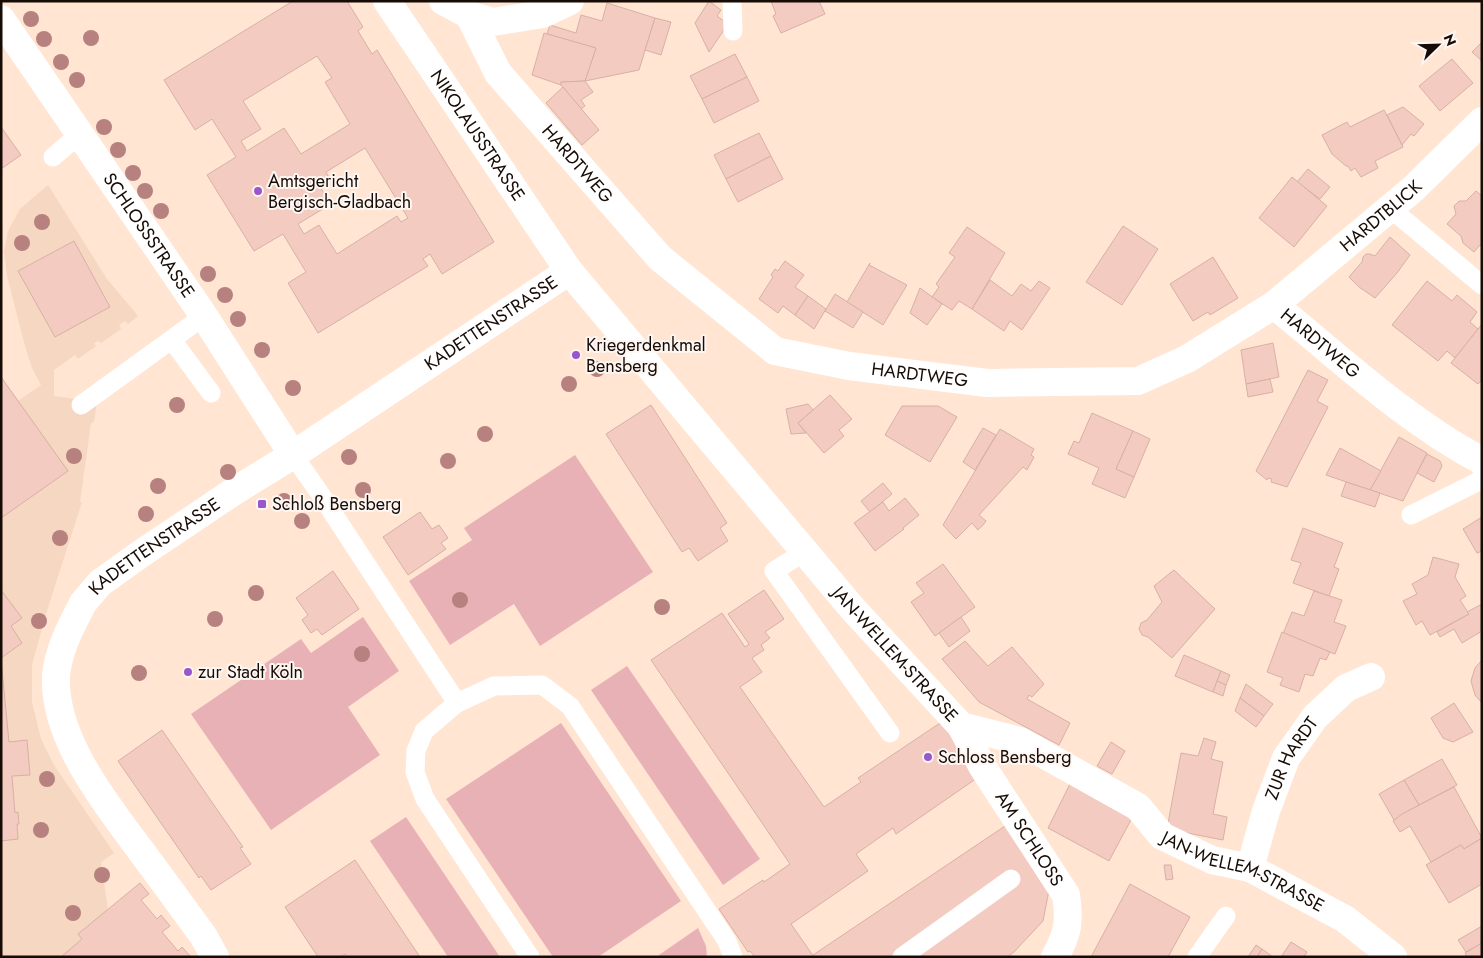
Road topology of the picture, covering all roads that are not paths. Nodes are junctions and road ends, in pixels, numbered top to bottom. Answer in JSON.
{"nodes":[{"id":1,"x":387,"y":1,"type":"edge"},
{"id":2,"x":443,"y":1,"type":"edge"},
{"id":3,"x":570,"y":1,"type":"edge"},
{"id":4,"x":732,"y":1,"type":"edge"},
{"id":5,"x":513,"y":10,"type":"edge"},
{"id":6,"x":468,"y":15,"type":"junction"},
{"id":7,"x":1,"y":19,"type":"edge"},
{"id":8,"x":733,"y":30,"type":"dead end"},
{"id":9,"x":1482,"y":121,"type":"edge"},
{"id":10,"x":80,"y":134,"type":"junction"},
{"id":11,"x":53,"y":157,"type":"dead end"},
{"id":12,"x":1390,"y":208,"type":"junction"},
{"id":13,"x":569,"y":271,"type":"junction"},
{"id":14,"x":1482,"y":285,"type":"edge"},
{"id":15,"x":1274,"y":305,"type":"junction"},
{"id":16,"x":204,"y":316,"type":"junction"},
{"id":17,"x":172,"y":340,"type":"junction"},
{"id":18,"x":211,"y":393,"type":"dead end"},
{"id":19,"x":82,"y":404,"type":"dead end"},
{"id":20,"x":293,"y":455,"type":"junction"},
{"id":21,"x":1482,"y":461,"type":"edge"},
{"id":22,"x":1482,"y":477,"type":"edge"},
{"id":23,"x":1411,"y":515,"type":"dead end"},
{"id":24,"x":806,"y":551,"type":"junction"},
{"id":25,"x":1370,"y":677,"type":"dead end"},
{"id":26,"x":457,"y":703,"type":"junction"},
{"id":27,"x":961,"y":726,"type":"junction"},
{"id":28,"x":890,"y":733,"type":"dead end"},
{"id":29,"x":1250,"y":868,"type":"junction"},
{"id":30,"x":1011,"y":878,"type":"dead end"},
{"id":31,"x":1226,"y":916,"type":"dead end"},
{"id":32,"x":215,"y":957,"type":"edge"},
{"id":33,"x":530,"y":957,"type":"edge"},
{"id":34,"x":733,"y":957,"type":"edge"},
{"id":35,"x":902,"y":957,"type":"edge"},
{"id":36,"x":1054,"y":957,"type":"edge"},
{"id":37,"x":1197,"y":957,"type":"edge"},
{"id":38,"x":1393,"y":957,"type":"edge"}],
"edges":[{"from":1,"to":13,"type":"street","name":"NIKOLAUSSTRASSE"},
{"from":2,"to":6,"type":"street"},
{"from":3,"to":5,"type":"street"},
{"from":4,"to":8,"type":"lane"},
{"from":5,"to":6,"type":"street"},
{"from":6,"to":15,"type":"street","name":"HARDTWEG"},
{"from":7,"to":10,"type":"street","name":"SCHLOSSSTRASSE"},
{"from":9,"to":12,"type":"street","name":"HARDTBLICK"},
{"from":10,"to":11,"type":"lane"},
{"from":10,"to":16,"type":"street","name":"SCHLOSSSTRASSE"},
{"from":12,"to":14,"type":"lane"},
{"from":12,"to":15,"type":"street","name":"HARDTBLICK"},
{"from":13,"to":20,"type":"street","name":"KADETTENSTRASSE"},
{"from":13,"to":24,"type":"street","name":"JAN-WELLEM-STRASSE"},
{"from":15,"to":21,"type":"street","name":"HARDTWEG"},
{"from":16,"to":17,"type":"lane"},
{"from":16,"to":20,"type":"street","name":"SCHLOSSSTRASSE"},
{"from":17,"to":18,"type":"lane"},
{"from":17,"to":19,"type":"lane"},
{"from":20,"to":26,"type":"lane"},
{"from":20,"to":32,"type":"street","name":"KADETTENSTRASSE"},
{"from":22,"to":23,"type":"lane"},
{"from":24,"to":27,"type":"street","name":"JAN-WELLEM-STRASSE"},
{"from":24,"to":28,"type":"lane"},
{"from":25,"to":29,"type":"street","name":"ZUR HARDT"},
{"from":26,"to":33,"type":"lane"},
{"from":26,"to":34,"type":"lane"},
{"from":27,"to":29,"type":"street","name":"JAN-WELLEM-STRASSE"},
{"from":27,"to":36,"type":"street","name":"AM SCHLOSS"},
{"from":29,"to":38,"type":"street","name":"JAN-WELLEM-STRASSE"},
{"from":30,"to":35,"type":"lane"},
{"from":31,"to":37,"type":"lane"}]}
